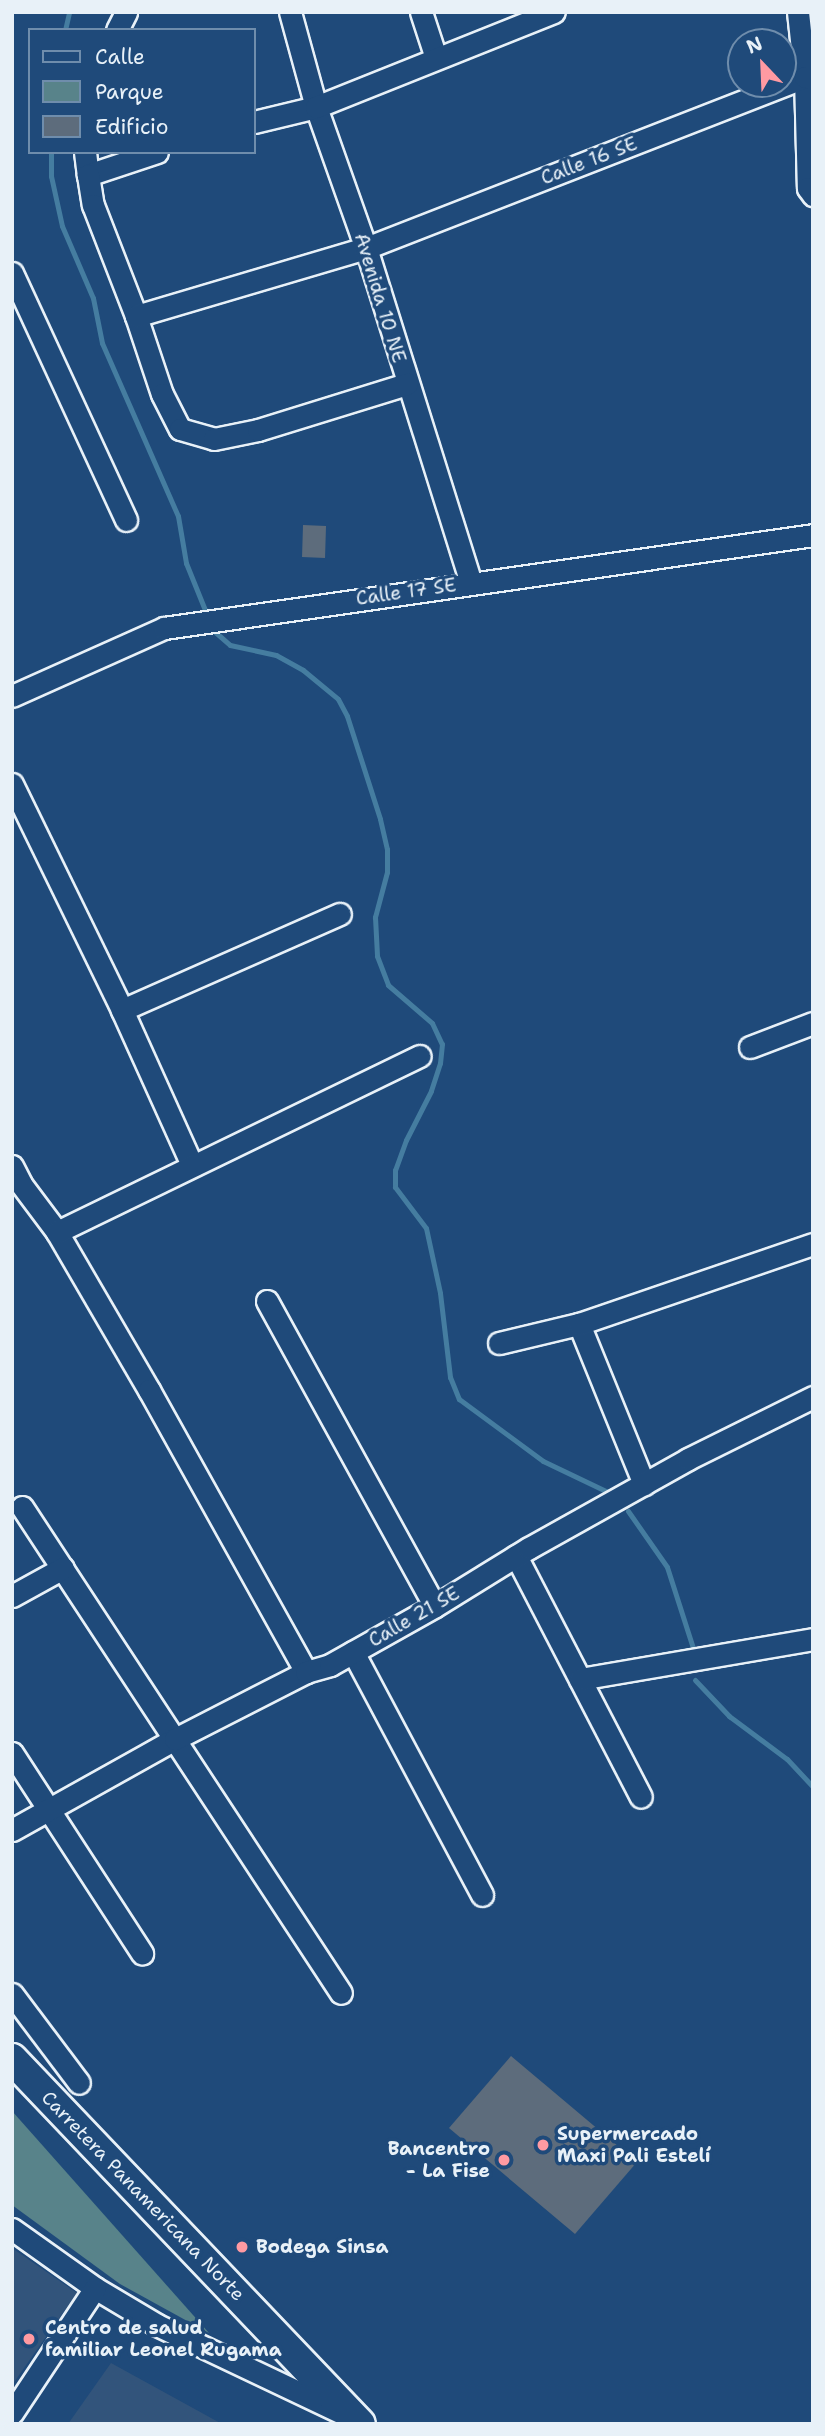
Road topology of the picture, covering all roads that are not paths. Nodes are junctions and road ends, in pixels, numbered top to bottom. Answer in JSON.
{"nodes":[{"id":1,"x":126,"y":12,"type":"edge"},
{"id":2,"x":290,"y":12,"type":"edge"},
{"id":3,"x":421,"y":12,"type":"edge"},
{"id":4,"x":554,"y":12,"type":"edge"},
{"id":5,"x":798,"y":12,"type":"edge"},
{"id":6,"x":118,"y":28,"type":"edge"},
{"id":7,"x":436,"y":58,"type":"junction"},
{"id":8,"x":809,"y":77,"type":"edge"},
{"id":9,"x":316,"y":107,"type":"junction"},
{"id":10,"x":256,"y":122,"type":"edge"},
{"id":11,"x":85,"y":154,"type":"edge"},
{"id":12,"x":152,"y":154,"type":"edge"},
{"id":13,"x":88,"y":175,"type":"junction"},
{"id":14,"x":813,"y":195,"type":"edge"},
{"id":15,"x":366,"y":248,"type":"junction"},
{"id":16,"x":12,"y":273,"type":"edge"},
{"id":17,"x":136,"y":316,"type":"junction"},
{"id":18,"x":407,"y":384,"type":"junction"},
{"id":19,"x":126,"y":520,"type":"dead end"},
{"id":20,"x":813,"y":535,"type":"edge"},
{"id":21,"x":471,"y":583,"type":"junction"},
{"id":22,"x":12,"y":696,"type":"edge"},
{"id":23,"x":12,"y":784,"type":"edge"},
{"id":24,"x":340,"y":914,"type":"dead end"},
{"id":25,"x":121,"y":1010,"type":"junction"},
{"id":26,"x":813,"y":1023,"type":"edge"},
{"id":27,"x":750,"y":1048,"type":"dead end"},
{"id":28,"x":420,"y":1056,"type":"dead end"},
{"id":29,"x":192,"y":1165,"type":"junction"},
{"id":30,"x":12,"y":1166,"type":"edge"},
{"id":31,"x":57,"y":1232,"type":"junction"},
{"id":32,"x":813,"y":1244,"type":"edge"},
{"id":33,"x":267,"y":1301,"type":"dead end"},
{"id":34,"x":579,"y":1324,"type":"junction"},
{"id":35,"x":499,"y":1343,"type":"dead end"},
{"id":36,"x":813,"y":1397,"type":"edge"},
{"id":37,"x":645,"y":1484,"type":"junction"},
{"id":38,"x":22,"y":1507,"type":"dead end"},
{"id":39,"x":516,"y":1556,"type":"junction"},
{"id":40,"x":63,"y":1568,"type":"junction"},
{"id":41,"x":12,"y":1596,"type":"edge"},
{"id":42,"x":435,"y":1606,"type":"junction"},
{"id":43,"x":813,"y":1639,"type":"edge"},
{"id":44,"x":353,"y":1652,"type":"junction"},
{"id":45,"x":306,"y":1672,"type":"junction"},
{"id":46,"x":580,"y":1679,"type":"junction"},
{"id":47,"x":176,"y":1739,"type":"junction"},
{"id":48,"x":12,"y":1753,"type":"edge"},
{"id":49,"x":640,"y":1797,"type":"dead end"},
{"id":50,"x":50,"y":1810,"type":"junction"},
{"id":51,"x":12,"y":1830,"type":"edge"},
{"id":52,"x":482,"y":1895,"type":"dead end"},
{"id":53,"x":142,"y":1953,"type":"dead end"},
{"id":54,"x":341,"y":1993,"type":"dead end"},
{"id":55,"x":12,"y":1994,"type":"edge"},
{"id":56,"x":12,"y":2059,"type":"edge"},
{"id":57,"x":79,"y":2083,"type":"dead end"},
{"id":58,"x":12,"y":2229,"type":"edge"},
{"id":59,"x":95,"y":2288,"type":"junction"},
{"id":60,"x":12,"y":2413,"type":"edge"},
{"id":61,"x":358,"y":2422,"type":"edge"}],
"edges":[{"from":1,"to":6,"type":"street"},
{"from":2,"to":9,"type":"street","name":"Avenida 10 NE"},
{"from":3,"to":7,"type":"street"},
{"from":4,"to":7,"type":"street"},
{"from":5,"to":8,"type":"street"},
{"from":7,"to":9,"type":"street"},
{"from":8,"to":14,"type":"street"},
{"from":8,"to":15,"type":"street","name":"Calle 16 SE"},
{"from":9,"to":10,"type":"street"},
{"from":9,"to":15,"type":"street","name":"Avenida 10 NE"},
{"from":11,"to":13,"type":"street"},
{"from":12,"to":13,"type":"street"},
{"from":13,"to":17,"type":"street"},
{"from":15,"to":17,"type":"street","name":"Calle 16 SE"},
{"from":15,"to":18,"type":"street","name":"Avenida 10 NE"},
{"from":16,"to":19,"type":"street"},
{"from":17,"to":18,"type":"street"},
{"from":18,"to":21,"type":"street","name":"Avenida 10 NE"},
{"from":20,"to":21,"type":"street","name":"Calle 17 SE"},
{"from":21,"to":22,"type":"street","name":"Calle 17 SE"},
{"from":23,"to":25,"type":"street"},
{"from":24,"to":25,"type":"street"},
{"from":25,"to":29,"type":"street"},
{"from":26,"to":27,"type":"street"},
{"from":28,"to":29,"type":"street"},
{"from":29,"to":31,"type":"street"},
{"from":30,"to":31,"type":"street"},
{"from":31,"to":45,"type":"street"},
{"from":32,"to":34,"type":"street"},
{"from":33,"to":42,"type":"street"},
{"from":34,"to":35,"type":"street"},
{"from":34,"to":37,"type":"street"},
{"from":36,"to":37,"type":"street","name":"Calle 21 SE"},
{"from":37,"to":39,"type":"street","name":"Calle 21 SE"},
{"from":38,"to":40,"type":"street"},
{"from":39,"to":42,"type":"street","name":"Calle 21 SE"},
{"from":39,"to":46,"type":"street"},
{"from":40,"to":41,"type":"street"},
{"from":40,"to":47,"type":"street"},
{"from":42,"to":44,"type":"street","name":"Calle 21 SE"},
{"from":43,"to":46,"type":"street"},
{"from":44,"to":45,"type":"street","name":"Calle 21 SE"},
{"from":44,"to":52,"type":"street"},
{"from":45,"to":47,"type":"street","name":"Calle 21 SE"},
{"from":46,"to":49,"type":"street"},
{"from":47,"to":50,"type":"street","name":"Calle 21 SE"},
{"from":47,"to":54,"type":"street"},
{"from":48,"to":50,"type":"street"},
{"from":50,"to":51,"type":"street","name":"Calle 21 SE"},
{"from":50,"to":53,"type":"street"},
{"from":55,"to":57,"type":"street"},
{"from":56,"to":61,"type":"highway","name":"Carretera Panamericana Norte"},
{"from":58,"to":59,"type":"street"},
{"from":59,"to":60,"type":"street"},
{"from":59,"to":61,"type":"street"}]}
